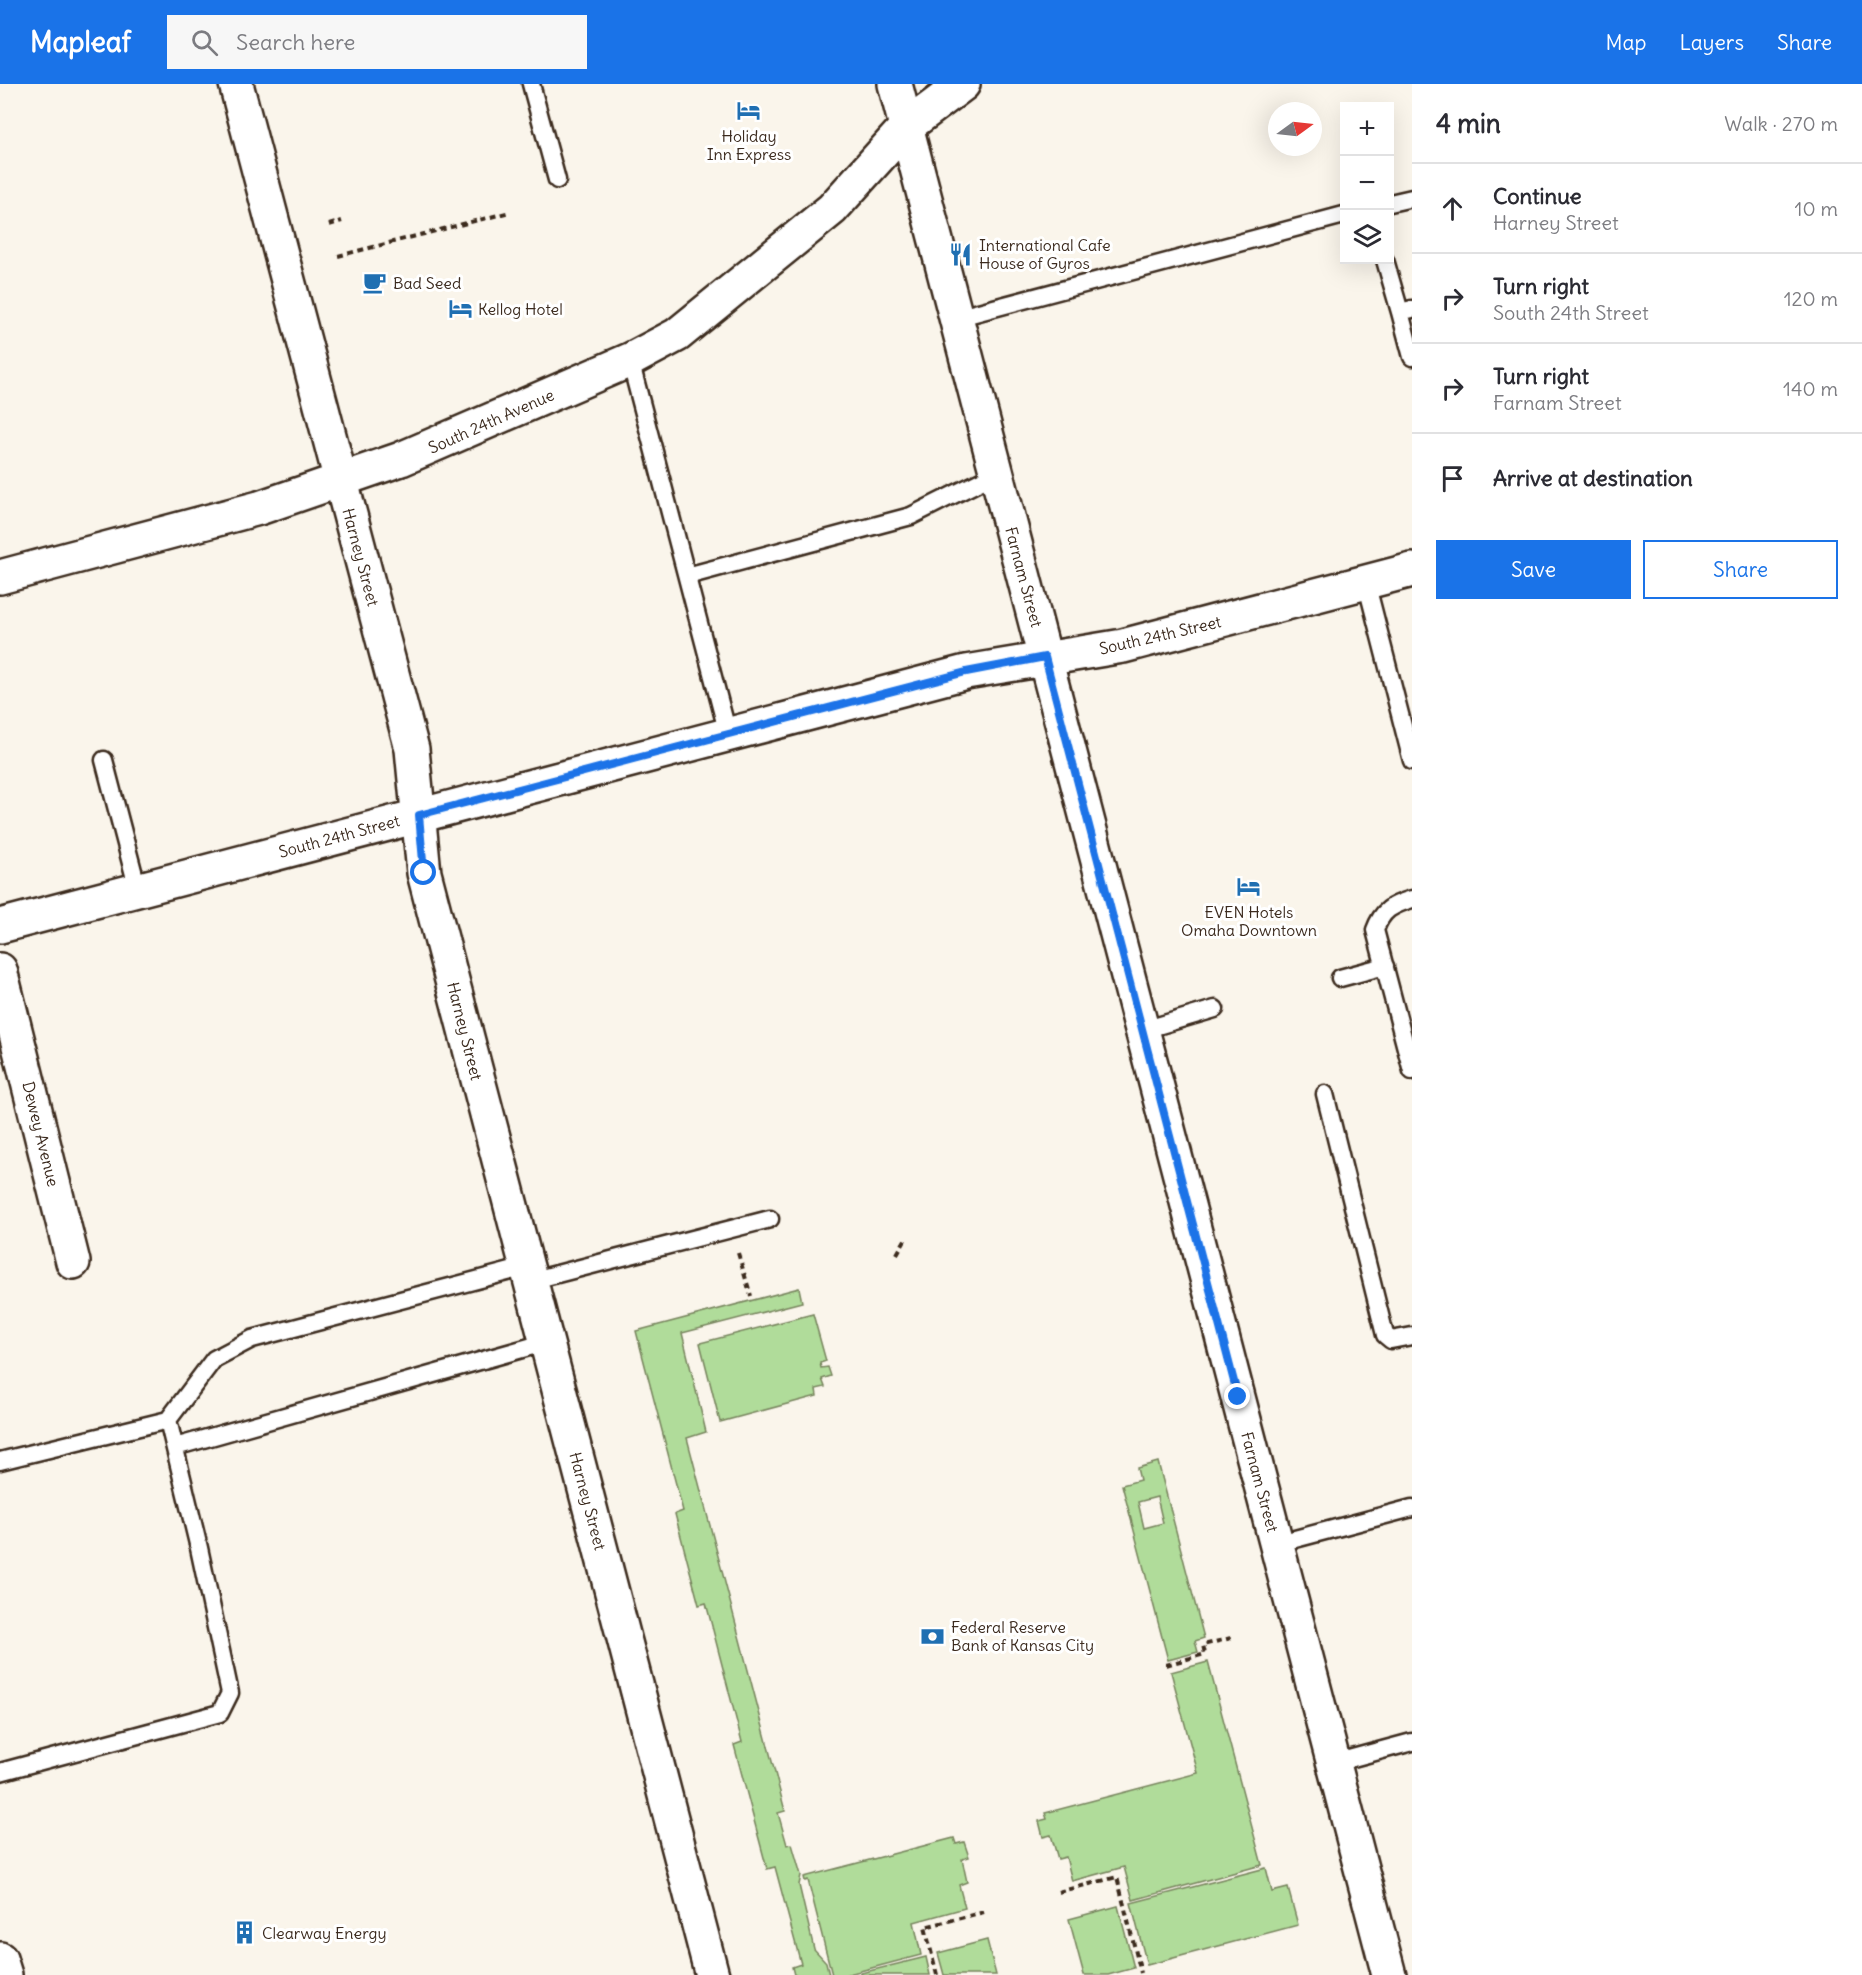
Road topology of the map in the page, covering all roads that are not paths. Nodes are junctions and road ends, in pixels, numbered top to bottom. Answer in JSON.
{"nodes":[{"id":1,"x":236,"y":84,"type":"edge"},
{"id":2,"x":531,"y":84,"type":"edge"},
{"id":3,"x":895,"y":84,"type":"edge"},
{"id":4,"x":963,"y":84,"type":"edge"},
{"id":5,"x":906,"y":127,"type":"junction"},
{"id":6,"x":557,"y":180,"type":"dead end"},
{"id":7,"x":1412,"y":198,"type":"edge"},
{"id":8,"x":1394,"y":202,"type":"edge"},
{"id":9,"x":1340,"y":216,"type":"edge"},
{"id":10,"x":1387,"y":264,"type":"edge"},
{"id":11,"x":1406,"y":310,"type":"edge"},
{"id":12,"x":956,"y":318,"type":"junction"},
{"id":13,"x":1412,"y":357,"type":"edge"},
{"id":14,"x":630,"y":360,"type":"junction"},
{"id":15,"x":997,"y":473,"type":"junction"},
{"id":16,"x":340,"y":480,"type":"junction"},
{"id":17,"x":1412,"y":570,"type":"edge"},
{"id":18,"x":687,"y":576,"type":"junction"},
{"id":19,"x":0,"y":577,"type":"edge"},
{"id":20,"x":1366,"y":582,"type":"junction"},
{"id":21,"x":1045,"y":657,"type":"junction"},
{"id":22,"x":729,"y":734,"type":"junction"},
{"id":23,"x":104,"y":760,"type":"dead end"},
{"id":24,"x":1412,"y":761,"type":"edge"},
{"id":25,"x":419,"y":815,"type":"junction"},
{"id":26,"x":138,"y":890,"type":"junction"},
{"id":27,"x":1412,"y":899,"type":"edge"},
{"id":28,"x":0,"y":926,"type":"edge"},
{"id":29,"x":1385,"y":966,"type":"junction"},
{"id":30,"x":0,"y":970,"type":"edge"},
{"id":31,"x":1340,"y":978,"type":"dead end"},
{"id":32,"x":1215,"y":1010,"type":"dead end"},
{"id":33,"x":1140,"y":1031,"type":"junction"},
{"id":34,"x":9,"y":1044,"type":"edge"},
{"id":35,"x":1412,"y":1071,"type":"edge"},
{"id":36,"x":1325,"y":1094,"type":"dead end"},
{"id":37,"x":770,"y":1219,"type":"dead end"},
{"id":38,"x":73,"y":1262,"type":"dead end"},
{"id":39,"x":528,"y":1274,"type":"junction"},
{"id":40,"x":1412,"y":1336,"type":"edge"},
{"id":41,"x":546,"y":1342,"type":"junction"},
{"id":42,"x":168,"y":1420,"type":"junction"},
{"id":43,"x":175,"y":1447,"type":"junction"},
{"id":44,"x":0,"y":1461,"type":"edge"},
{"id":45,"x":1412,"y":1508,"type":"edge"},
{"id":46,"x":1276,"y":1544,"type":"junction"},
{"id":47,"x":1412,"y":1742,"type":"edge"},
{"id":48,"x":1334,"y":1763,"type":"junction"},
{"id":49,"x":0,"y":1772,"type":"edge"},
{"id":50,"x":0,"y":1959,"type":"edge"},
{"id":51,"x":1385,"y":1974,"type":"edge"},
{"id":52,"x":5,"y":1975,"type":"edge"},
{"id":53,"x":712,"y":1975,"type":"edge"}],
"edges":[{"from":1,"to":16,"type":"main road","name":"Harney Street"},
{"from":2,"to":6,"type":"lane"},
{"from":3,"to":5,"type":"main road","name":"Farnam Street"},
{"from":4,"to":5,"type":"main road","name":"South 24th Avenue"},
{"from":5,"to":12,"type":"main road","name":"Farnam Street"},
{"from":5,"to":14,"type":"main road","name":"South 24th Avenue"},
{"from":7,"to":8,"type":"lane"},
{"from":9,"to":12,"type":"lane"},
{"from":10,"to":11,"type":"lane"},
{"from":11,"to":13,"type":"lane"},
{"from":12,"to":15,"type":"main road","name":"Farnam Street"},
{"from":14,"to":16,"type":"main road","name":"South 24th Avenue"},
{"from":14,"to":18,"type":"lane"},
{"from":15,"to":18,"type":"lane"},
{"from":15,"to":21,"type":"main road","name":"Farnam Street"},
{"from":16,"to":19,"type":"main road","name":"South 24th Avenue"},
{"from":16,"to":25,"type":"main road","name":"Harney Street"},
{"from":17,"to":20,"type":"main road","name":"South 24th Street"},
{"from":18,"to":22,"type":"lane"},
{"from":20,"to":21,"type":"main road","name":"South 24th Street"},
{"from":20,"to":24,"type":"lane"},
{"from":21,"to":22,"type":"main road","name":"South 24th Street"},
{"from":21,"to":33,"type":"main road","name":"Farnam Street"},
{"from":22,"to":25,"type":"main road","name":"South 24th Street"},
{"from":23,"to":26,"type":"lane"},
{"from":25,"to":26,"type":"main road","name":"South 24th Street"},
{"from":25,"to":39,"type":"main road","name":"Harney Street"},
{"from":26,"to":28,"type":"main road","name":"South 24th Street"},
{"from":27,"to":29,"type":"lane"},
{"from":29,"to":31,"type":"lane"},
{"from":29,"to":35,"type":"lane"},
{"from":30,"to":34,"type":"main road","name":"Dewey Avenue"},
{"from":32,"to":33,"type":"lane"},
{"from":33,"to":46,"type":"main road","name":"Farnam Street"},
{"from":34,"to":38,"type":"main road","name":"Dewey Avenue"},
{"from":36,"to":40,"type":"lane"},
{"from":37,"to":39,"type":"lane"},
{"from":39,"to":41,"type":"main road","name":"Harney Street"},
{"from":39,"to":42,"type":"lane"},
{"from":41,"to":43,"type":"lane"},
{"from":41,"to":53,"type":"main road","name":"Harney Street"},
{"from":42,"to":43,"type":"lane"},
{"from":42,"to":44,"type":"lane"},
{"from":43,"to":49,"type":"lane"},
{"from":45,"to":46,"type":"lane"},
{"from":46,"to":48,"type":"main road","name":"Farnam Street"},
{"from":47,"to":48,"type":"lane"},
{"from":48,"to":51,"type":"main road","name":"Farnam Street"},
{"from":50,"to":52,"type":"main road"}]}
